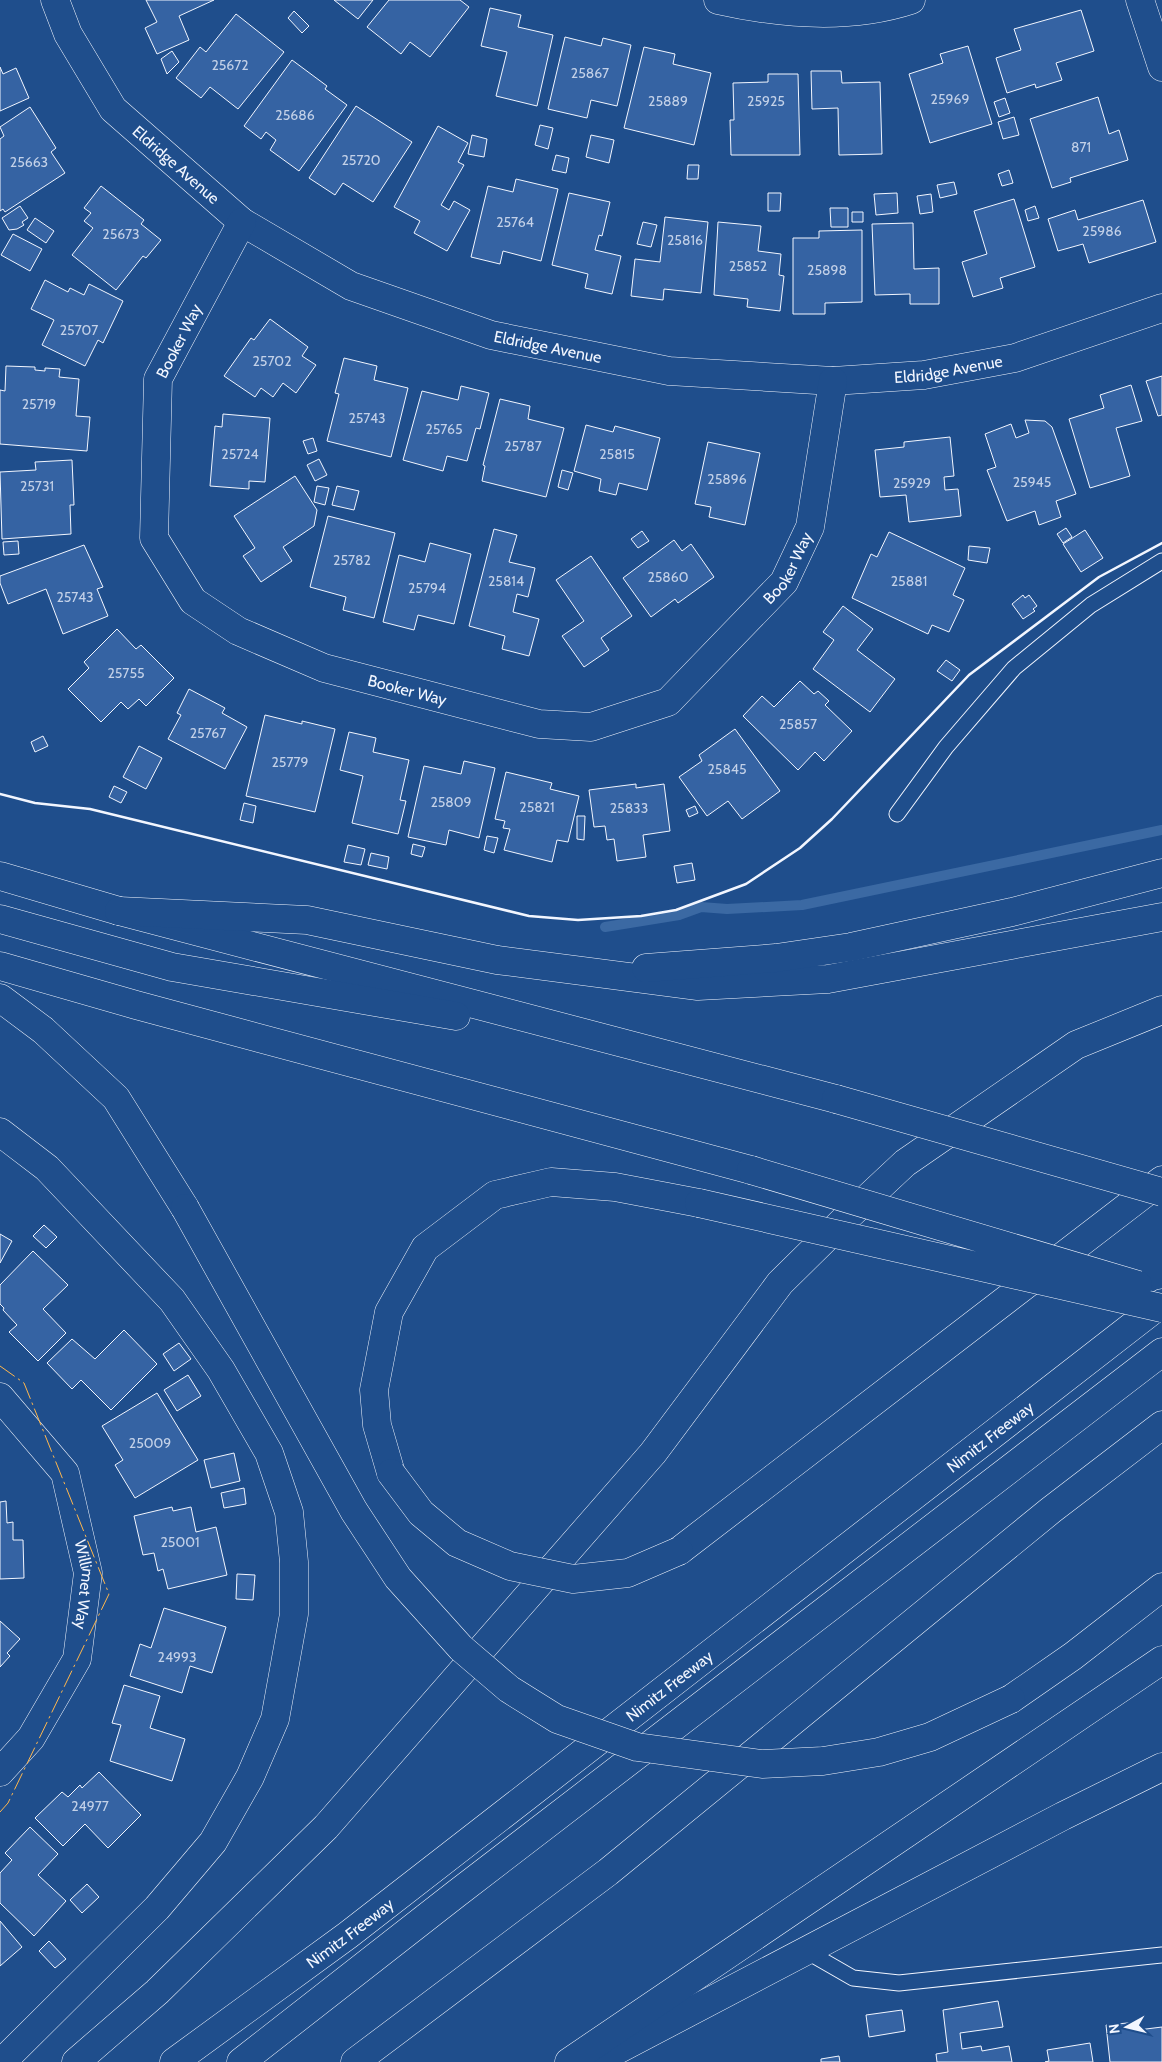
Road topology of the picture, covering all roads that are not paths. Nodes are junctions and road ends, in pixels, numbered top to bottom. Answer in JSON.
{"nodes":[{"id":1,"x":55,"y":0,"type":"edge"},
{"id":2,"x":718,"y":0,"type":"edge"},
{"id":3,"x":911,"y":0,"type":"edge"},
{"id":4,"x":1140,"y":0,"type":"edge"},
{"id":5,"x":1162,"y":68,"type":"edge"},
{"id":6,"x":242,"y":222,"type":"junction"},
{"id":7,"x":1162,"y":308,"type":"edge"},
{"id":8,"x":833,"y":381,"type":"junction"},
{"id":9,"x":1162,"y":561,"type":"edge"},
{"id":10,"x":897,"y":814,"type":"dead end"},
{"id":11,"x":1162,"y":873,"type":"edge"},
{"id":12,"x":0,"y":876,"type":"edge"},
{"id":13,"x":119,"y":911,"type":"junction"},
{"id":14,"x":1162,"y":917,"type":"edge"},
{"id":15,"x":0,"y":919,"type":"edge"},
{"id":16,"x":0,"y":966,"type":"edge"},
{"id":17,"x":595,"y":974,"type":"junction"},
{"id":18,"x":0,"y":998,"type":"edge"},
{"id":19,"x":1162,"y":1010,"type":"edge"},
{"id":20,"x":642,"y":1048,"type":"junction"},
{"id":21,"x":0,"y":1132,"type":"edge"},
{"id":22,"x":1162,"y":1180,"type":"edge"},
{"id":23,"x":1162,"y":1192,"type":"edge"},
{"id":24,"x":1162,"y":1292,"type":"edge"},
{"id":25,"x":1162,"y":1303,"type":"edge"},
{"id":26,"x":1162,"y":1308,"type":"edge"},
{"id":27,"x":1162,"y":1352,"type":"edge"},
{"id":28,"x":0,"y":1397,"type":"edge"},
{"id":29,"x":1162,"y":1425,"type":"edge"},
{"id":30,"x":1162,"y":1587,"type":"edge"},
{"id":31,"x":1162,"y":1660,"type":"edge"},
{"id":32,"x":1162,"y":1767,"type":"edge"},
{"id":33,"x":0,"y":1772,"type":"edge"},
{"id":34,"x":806,"y":1951,"type":"junction"},
{"id":35,"x":1162,"y":1955,"type":"edge"},
{"id":36,"x":2,"y":2062,"type":"edge"},
{"id":37,"x":76,"y":2062,"type":"edge"},
{"id":38,"x":174,"y":2062,"type":"edge"},
{"id":39,"x":241,"y":2062,"type":"edge"},
{"id":40,"x":355,"y":2062,"type":"edge"},
{"id":41,"x":569,"y":2062,"type":"edge"},
{"id":42,"x":594,"y":2062,"type":"edge"}],
"edges":[{"from":1,"to":6,"type":"main road","name":"Eldridge Avenue"},
{"from":2,"to":3,"type":"main road"},
{"from":4,"to":5,"type":"main road"},
{"from":6,"to":8,"type":"main road","name":"Eldridge Avenue"},
{"from":6,"to":8,"type":"main road","name":"Booker Way"},
{"from":7,"to":8,"type":"main road","name":"Eldridge Avenue"},
{"from":9,"to":10,"type":"lane"},
{"from":11,"to":17,"type":"main road"},
{"from":12,"to":13,"type":"main road"},
{"from":13,"to":17,"type":"main road"},
{"from":13,"to":20,"type":"main road"},
{"from":14,"to":17,"type":"main road"},
{"from":15,"to":20,"type":"main road"},
{"from":16,"to":24,"type":"main road","bridge":true},
{"from":18,"to":30,"type":"main road","bridge":true},
{"from":19,"to":37,"type":"main road"},
{"from":20,"to":23,"type":"main road","bridge":true},
{"from":21,"to":36,"type":"main road"},
{"from":22,"to":26,"type":"main road","bridge":true},
{"from":25,"to":38,"type":"main road","name":"Nimitz Freeway"},
{"from":27,"to":39,"type":"main road"},
{"from":28,"to":33,"type":"main road","name":"Willimet Way"},
{"from":29,"to":40,"type":"main road"},
{"from":31,"to":41,"type":"main road"},
{"from":32,"to":34,"type":"main road"},
{"from":34,"to":35,"type":"lane"},
{"from":34,"to":42,"type":"main road"}]}
